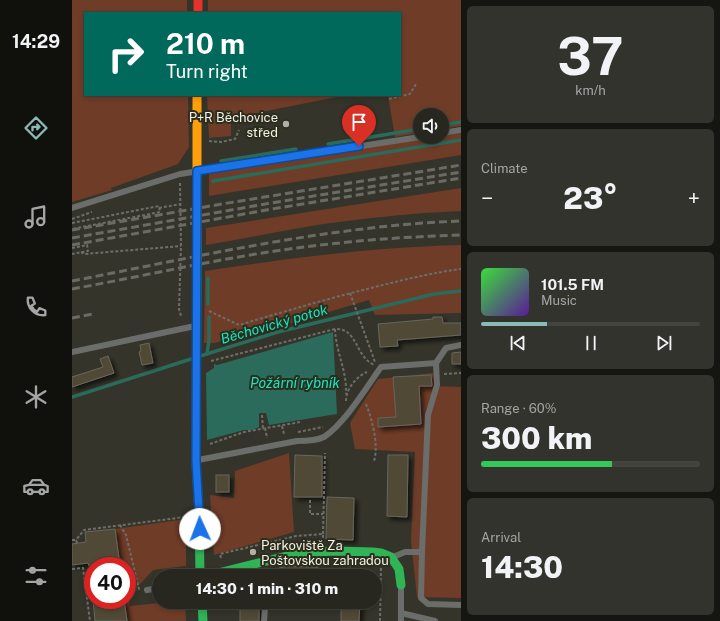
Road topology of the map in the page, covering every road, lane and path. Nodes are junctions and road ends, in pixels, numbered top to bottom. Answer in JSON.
{"nodes":[{"id":1,"x":198,"y":0,"type":"edge"},
{"id":2,"x":198,"y":12,"type":"edge"},
{"id":3,"x":416,"y":84,"type":"dead end"},
{"id":4,"x":197,"y":96,"type":"edge"},
{"id":5,"x":389,"y":100,"type":"dead end"},
{"id":6,"x":239,"y":130,"type":"dead end"},
{"id":7,"x":461,"y":130,"type":"edge"},
{"id":8,"x":449,"y":132,"type":"edge"},
{"id":9,"x":413,"y":138,"type":"edge"},
{"id":10,"x":206,"y":141,"type":"dead end"},
{"id":11,"x":197,"y":171,"type":"junction"},
{"id":12,"x":180,"y":174,"type":"junction"},
{"id":13,"x":181,"y":204,"type":"junction"},
{"id":14,"x":72,"y":208,"type":"edge"},
{"id":15,"x":159,"y":208,"type":"junction"},
{"id":16,"x":72,"y":223,"type":"edge"},
{"id":17,"x":72,"y":229,"type":"edge"},
{"id":18,"x":181,"y":246,"type":"junction"},
{"id":19,"x":72,"y":248,"type":"edge"},
{"id":20,"x":81,"y":252,"type":"junction"},
{"id":21,"x":72,"y":254,"type":"edge"},
{"id":22,"x":461,"y":269,"type":"edge"},
{"id":23,"x":350,"y":294,"type":"junction"},
{"id":24,"x":179,"y":309,"type":"dead end"},
{"id":25,"x":212,"y":312,"type":"dead end"},
{"id":26,"x":196,"y":325,"type":"junction"},
{"id":27,"x":335,"y":329,"type":"junction"},
{"id":28,"x":461,"y":345,"type":"edge"},
{"id":29,"x":72,"y":352,"type":"edge"},
{"id":30,"x":211,"y":361,"type":"dead end"},
{"id":31,"x":436,"y":363,"type":"junction"},
{"id":32,"x":381,"y":367,"type":"junction"},
{"id":33,"x":461,"y":373,"type":"edge"},
{"id":34,"x":436,"y":374,"type":"junction"},
{"id":35,"x":346,"y":394,"type":"junction"},
{"id":36,"x":365,"y":402,"type":"dead end"},
{"id":37,"x":346,"y":403,"type":"dead end"},
{"id":38,"x":262,"y":415,"type":"dead end"},
{"id":39,"x":300,"y":422,"type":"dead end"},
{"id":40,"x":282,"y":425,"type":"junction"},
{"id":41,"x":330,"y":425,"type":"dead end"},
{"id":42,"x":264,"y":428,"type":"junction"},
{"id":43,"x":292,"y":433,"type":"dead end"},
{"id":44,"x":278,"y":436,"type":"dead end"},
{"id":45,"x":273,"y":437,"type":"dead end"},
{"id":46,"x":267,"y":438,"type":"junction"},
{"id":47,"x":260,"y":439,"type":"dead end"},
{"id":48,"x":205,"y":446,"type":"dead end"},
{"id":49,"x":325,"y":452,"type":"dead end"},
{"id":50,"x":196,"y":461,"type":"junction"},
{"id":51,"x":374,"y":461,"type":"dead end"},
{"id":52,"x":310,"y":500,"type":"dead end"},
{"id":53,"x":323,"y":514,"type":"junction"},
{"id":54,"x":189,"y":516,"type":"dead end"},
{"id":55,"x":120,"y":525,"type":"junction"},
{"id":56,"x":323,"y":534,"type":"dead end"},
{"id":57,"x":72,"y":540,"type":"edge"},
{"id":58,"x":76,"y":540,"type":"junction"},
{"id":59,"x":76,"y":543,"type":"dead end"},
{"id":60,"x":422,"y":552,"type":"junction"},
{"id":61,"x":131,"y":557,"type":"edge"},
{"id":62,"x":391,"y":557,"type":"junction"},
{"id":63,"x":79,"y":564,"type":"dead end"},
{"id":64,"x":79,"y":568,"type":"junction"},
{"id":65,"x":72,"y":569,"type":"edge"},
{"id":66,"x":200,"y":569,"type":"edge"},
{"id":67,"x":234,"y":569,"type":"edge"},
{"id":68,"x":84,"y":575,"type":"edge"},
{"id":69,"x":136,"y":577,"type":"edge"},
{"id":70,"x":401,"y":584,"type":"joint"},
{"id":71,"x":152,"y":589,"type":"edge"},
{"id":72,"x":136,"y":590,"type":"edge"},
{"id":73,"x":147,"y":590,"type":"dead end"},
{"id":74,"x":461,"y":604,"type":"edge"},
{"id":75,"x":88,"y":609,"type":"edge"},
{"id":76,"x":202,"y":609,"type":"edge"},
{"id":77,"x":264,"y":609,"type":"edge"},
{"id":78,"x":401,"y":612,"type":"junction"},
{"id":79,"x":90,"y":621,"type":"edge"},
{"id":80,"x":203,"y":621,"type":"edge"},
{"id":81,"x":264,"y":621,"type":"edge"},
{"id":82,"x":400,"y":621,"type":"edge"},
{"id":83,"x":435,"y":621,"type":"edge"}],
"edges":[{"from":1,"to":2,"type":"street"},
{"from":3,"to":5,"type":"path"},
{"from":4,"to":11,"type":"street"},
{"from":6,"to":10,"type":"path"},
{"from":7,"to":8,"type":"lane"},
{"from":9,"to":11,"type":"lane"},
{"from":11,"to":12,"type":"lane"},
{"from":11,"to":26,"type":"street"},
{"from":12,"to":13,"type":"path"},
{"from":12,"to":14,"type":"lane"},
{"from":13,"to":15,"type":"path"},
{"from":13,"to":18,"type":"path"},
{"from":15,"to":16,"type":"path"},
{"from":15,"to":17,"type":"path"},
{"from":18,"to":20,"type":"path"},
{"from":18,"to":24,"type":"path"},
{"from":19,"to":20,"type":"path"},
{"from":20,"to":21,"type":"path"},
{"from":22,"to":23,"type":"path"},
{"from":23,"to":25,"type":"path"},
{"from":23,"to":32,"type":"path"},
{"from":26,"to":29,"type":"lane"},
{"from":26,"to":50,"type":"street"},
{"from":27,"to":30,"type":"path"},
{"from":27,"to":32,"type":"path"},
{"from":27,"to":35,"type":"path"},
{"from":28,"to":31,"type":"lane"},
{"from":31,"to":32,"type":"lane"},
{"from":31,"to":34,"type":"lane"},
{"from":32,"to":35,"type":"path"},
{"from":32,"to":50,"type":"lane"},
{"from":33,"to":34,"type":"path"},
{"from":34,"to":60,"type":"lane"},
{"from":35,"to":37,"type":"path"},
{"from":36,"to":51,"type":"path"},
{"from":38,"to":42,"type":"path"},
{"from":39,"to":40,"type":"path"},
{"from":40,"to":42,"type":"path"},
{"from":40,"to":44,"type":"path"},
{"from":41,"to":43,"type":"path"},
{"from":42,"to":46,"type":"path"},
{"from":42,"to":48,"type":"path"},
{"from":45,"to":46,"type":"path"},
{"from":46,"to":47,"type":"path"},
{"from":49,"to":53,"type":"path"},
{"from":50,"to":66,"type":"street"},
{"from":52,"to":53,"type":"path"},
{"from":53,"to":56,"type":"path"},
{"from":54,"to":55,"type":"path"},
{"from":55,"to":58,"type":"path"},
{"from":55,"to":61,"type":"path"},
{"from":57,"to":58,"type":"path"},
{"from":58,"to":59,"type":"path"},
{"from":60,"to":62,"type":"lane"},
{"from":60,"to":74,"type":"lane"},
{"from":62,"to":67,"type":"street"},
{"from":62,"to":70,"type":"street"},
{"from":63,"to":64,"type":"path"},
{"from":64,"to":65,"type":"path"},
{"from":64,"to":68,"type":"path"},
{"from":69,"to":72,"type":"path"},
{"from":70,"to":78,"type":"lane"},
{"from":71,"to":73,"type":"lane"},
{"from":75,"to":79,"type":"path"},
{"from":76,"to":80,"type":"street"},
{"from":77,"to":81,"type":"lane"},
{"from":78,"to":82,"type":"lane"},
{"from":78,"to":83,"type":"lane"}]}
